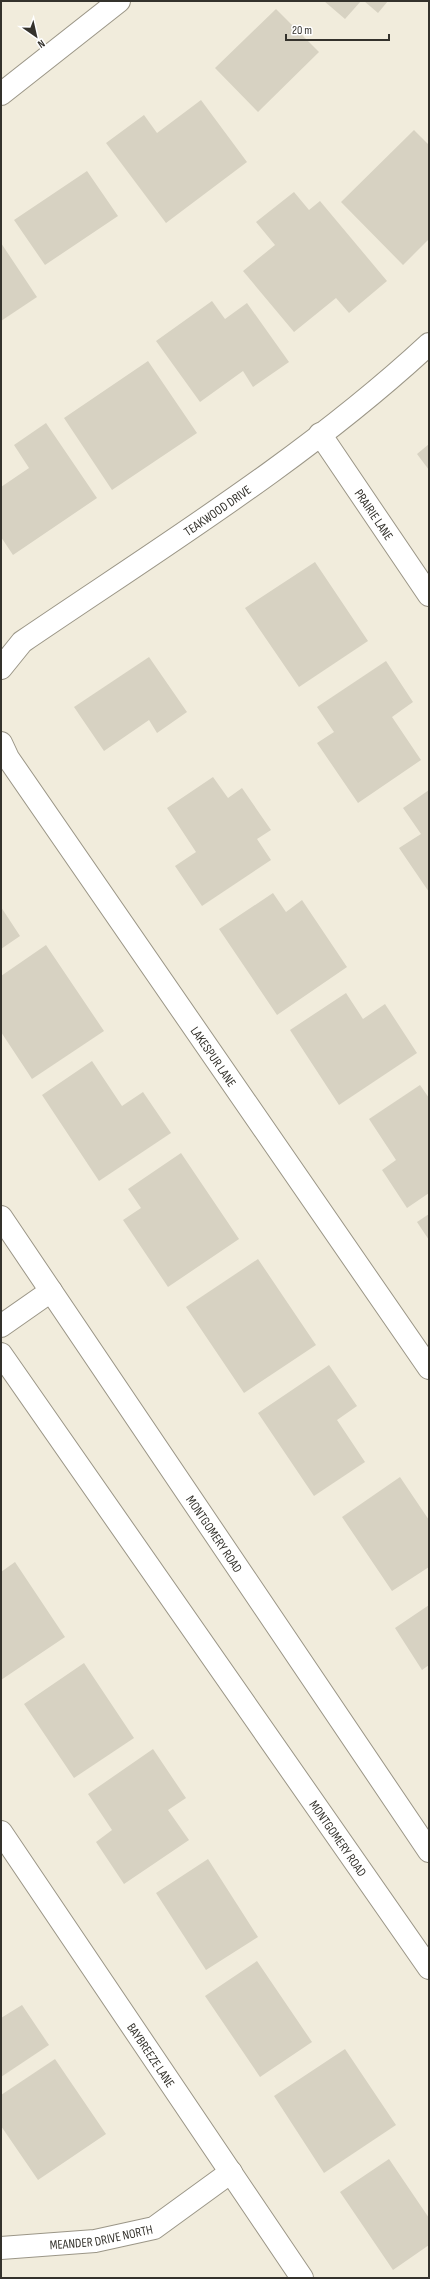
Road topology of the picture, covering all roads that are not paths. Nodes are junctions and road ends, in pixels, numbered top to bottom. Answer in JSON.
{"nodes":[{"id":1,"x":119,"y":1,"type":"edge"},
{"id":2,"x":1,"y":94,"type":"edge"},
{"id":3,"x":429,"y":344,"type":"edge"},
{"id":4,"x":320,"y":434,"type":"junction"},
{"id":5,"x":429,"y":596,"type":"edge"},
{"id":6,"x":1,"y":668,"type":"edge"},
{"id":7,"x":1,"y":743,"type":"edge"},
{"id":8,"x":1,"y":1217,"type":"edge"},
{"id":9,"x":51,"y":1291,"type":"junction"},
{"id":10,"x":1,"y":1326,"type":"edge"},
{"id":11,"x":1,"y":1354,"type":"edge"},
{"id":12,"x":429,"y":1368,"type":"edge"},
{"id":13,"x":1,"y":1832,"type":"edge"},
{"id":14,"x":429,"y":1851,"type":"edge"},
{"id":15,"x":429,"y":1968,"type":"edge"},
{"id":16,"x":231,"y":2172,"type":"junction"},
{"id":17,"x":1,"y":2248,"type":"edge"},
{"id":18,"x":302,"y":2278,"type":"edge"}],
"edges":[{"from":1,"to":2,"type":"street"},
{"from":3,"to":4,"type":"street","name":"TEAKWOOD DRIVE"},
{"from":4,"to":5,"type":"street","name":"PRAIRIE LANE"},
{"from":4,"to":6,"type":"street","name":"TEAKWOOD DRIVE"},
{"from":7,"to":12,"type":"street","name":"LAKESPUR LANE"},
{"from":8,"to":9,"type":"street","name":"MONTGOMERY ROAD"},
{"from":9,"to":10,"type":"street"},
{"from":9,"to":14,"type":"street","name":"MONTGOMERY ROAD"},
{"from":11,"to":15,"type":"street","name":"MONTGOMERY ROAD"},
{"from":13,"to":16,"type":"street","name":"BAYBREEZE LANE"},
{"from":16,"to":17,"type":"street","name":"MEANDER DRIVE NORTH"},
{"from":16,"to":18,"type":"street","name":"BAYBREEZE LANE"}]}
